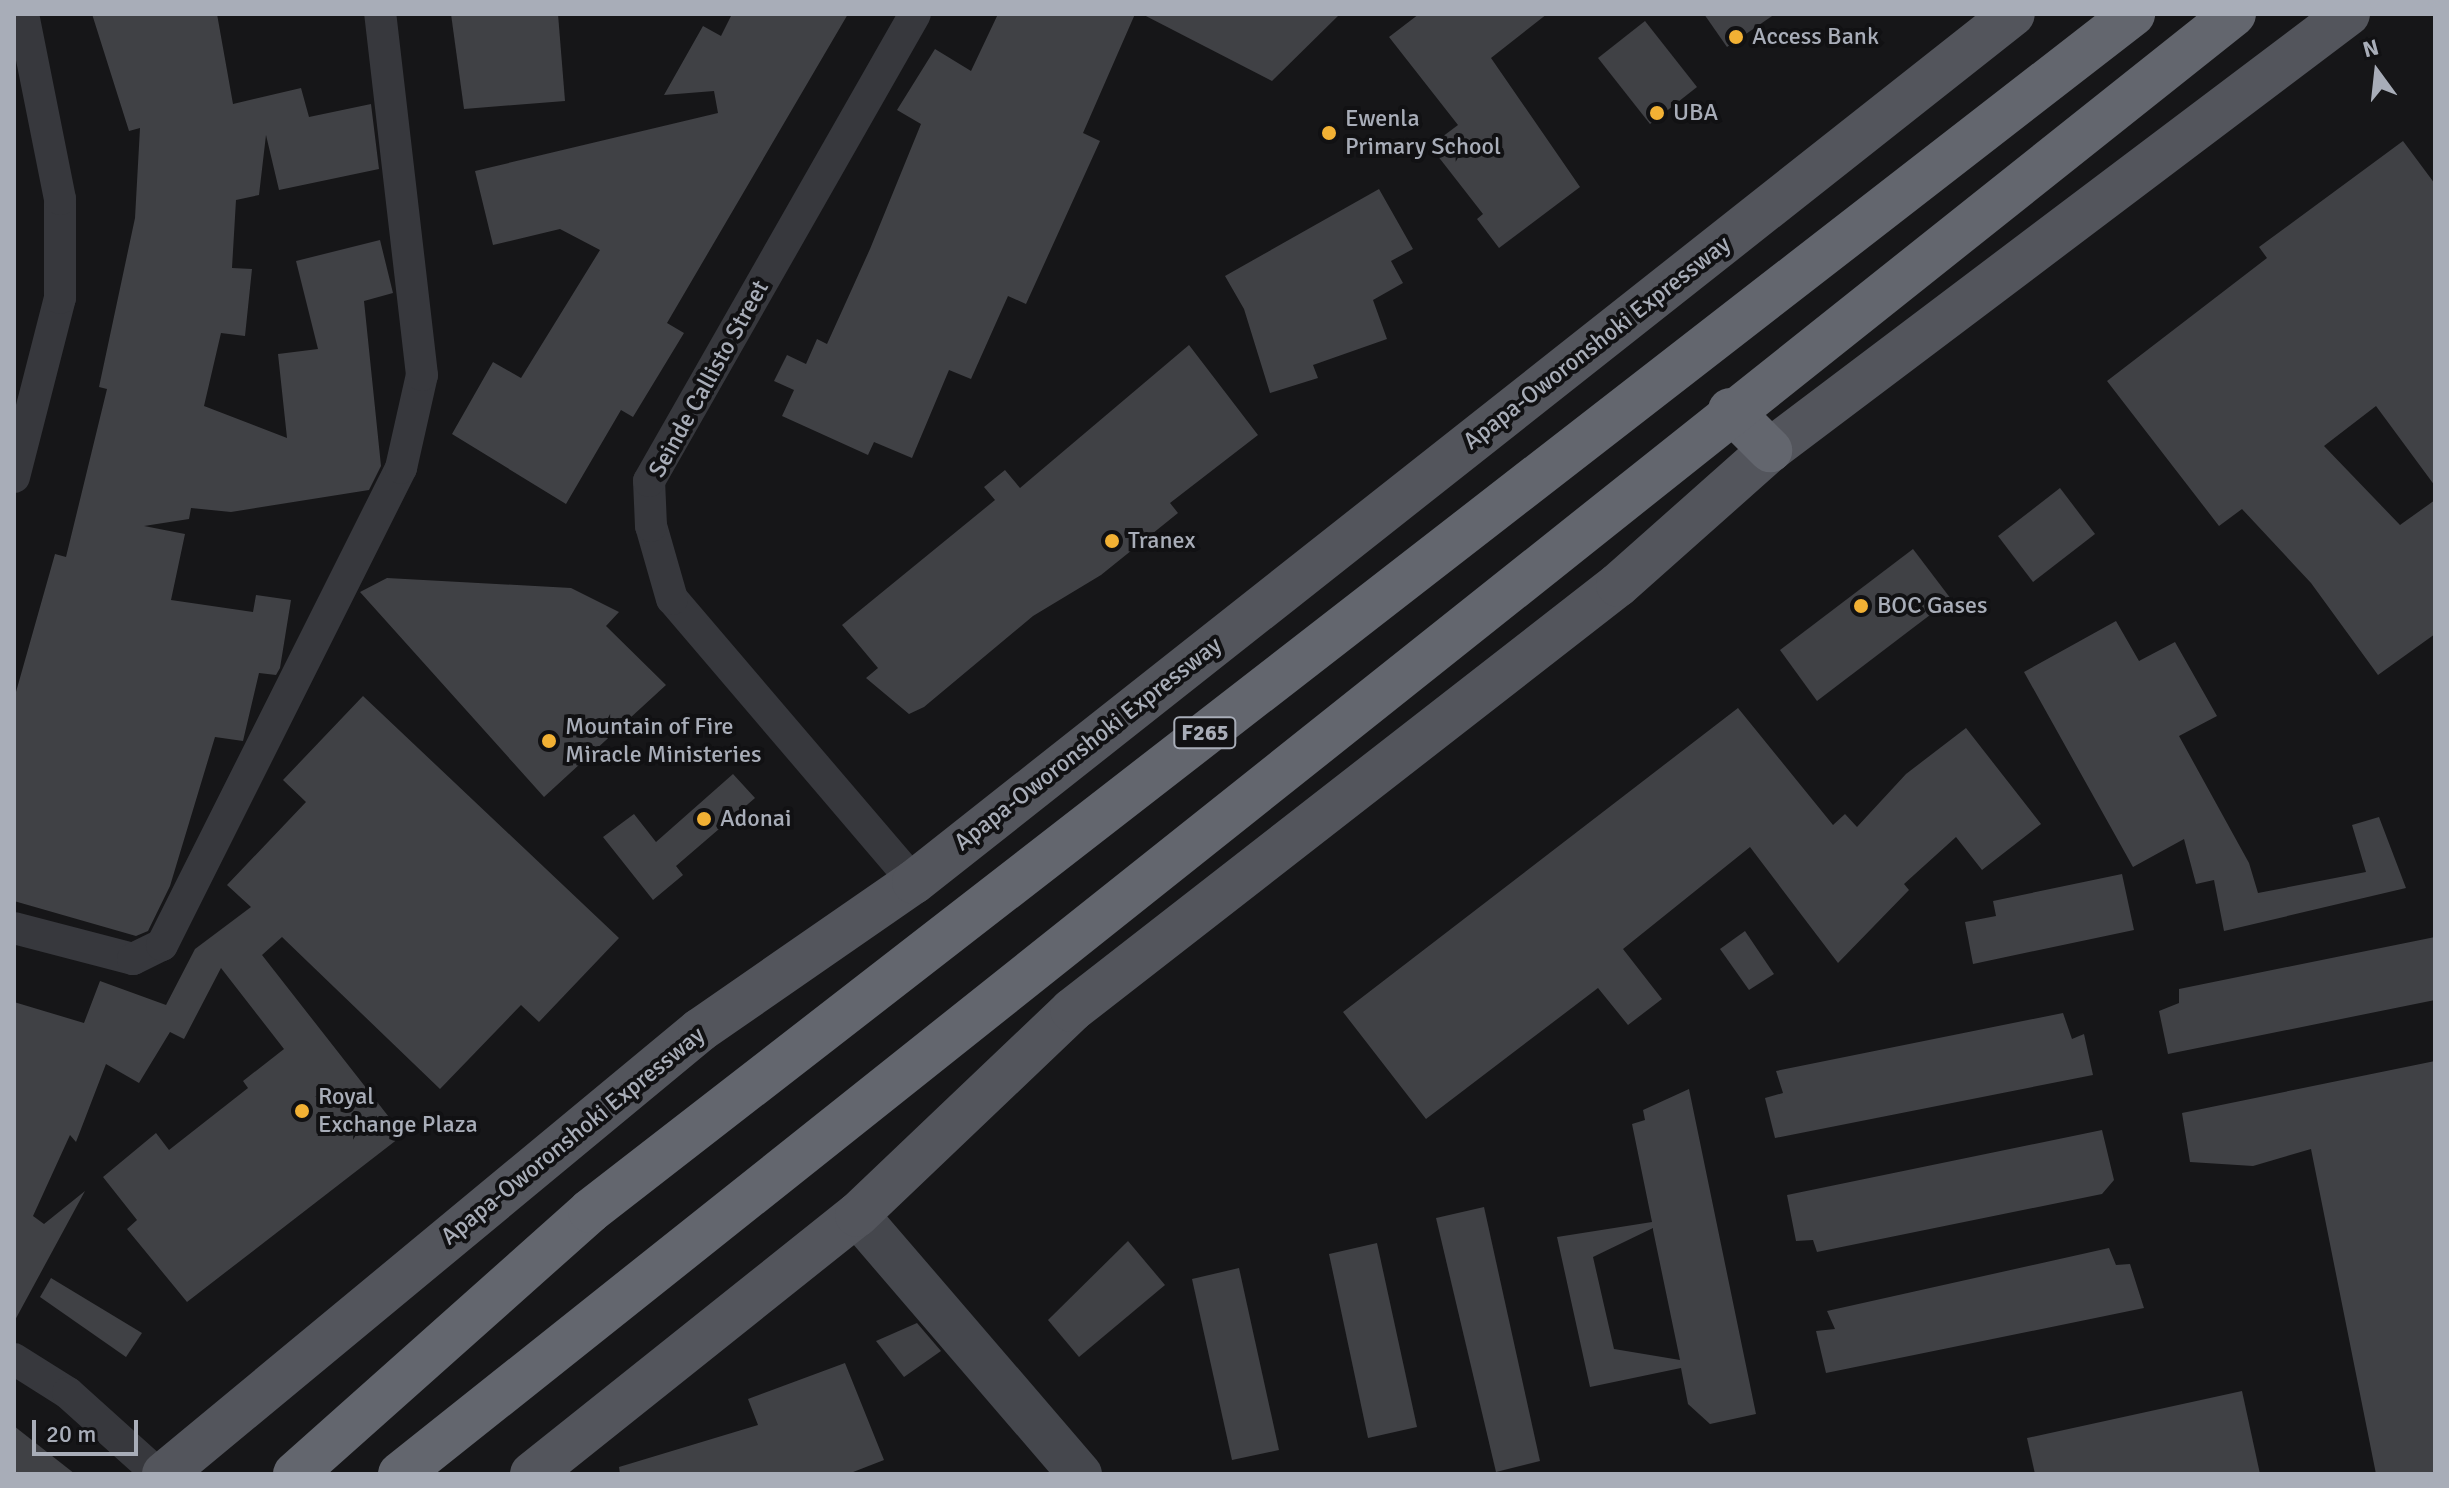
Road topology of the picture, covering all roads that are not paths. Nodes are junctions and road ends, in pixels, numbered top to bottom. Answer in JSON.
{"nodes":[{"id":1,"x":23,"y":14,"type":"edge"},
{"id":2,"x":380,"y":14,"type":"edge"},
{"id":3,"x":915,"y":14,"type":"edge"},
{"id":4,"x":2013,"y":14,"type":"edge"},
{"id":5,"x":2133,"y":14,"type":"edge"},
{"id":6,"x":2234,"y":14,"type":"edge"},
{"id":7,"x":2348,"y":14,"type":"edge"},
{"id":8,"x":1730,"y":410,"type":"junction"},
{"id":9,"x":1770,"y":450,"type":"junction"},
{"id":10,"x":14,"y":477,"type":"edge"},
{"id":11,"x":914,"y":882,"type":"junction"},
{"id":12,"x":14,"y":928,"type":"edge"},
{"id":13,"x":857,"y":1215,"type":"junction"},
{"id":14,"x":14,"y":1359,"type":"edge"},
{"id":15,"x":400,"y":1473,"type":"edge"},
{"id":16,"x":161,"y":1474,"type":"edge"},
{"id":17,"x":295,"y":1474,"type":"edge"},
{"id":18,"x":532,"y":1474,"type":"edge"},
{"id":19,"x":1080,"y":1474,"type":"edge"}],
"edges":[{"from":1,"to":10,"type":"street"},
{"from":2,"to":12,"type":"street"},
{"from":3,"to":11,"type":"street","name":"Seinde Callisto Street"},
{"from":4,"to":11,"type":"main road","name":"Apapa-Oworonshoki Expressway"},
{"from":5,"to":17,"type":"highway","number":"F265"},
{"from":6,"to":8,"type":"highway"},
{"from":7,"to":9,"type":"main road"},
{"from":8,"to":9,"type":"highway"},
{"from":8,"to":15,"type":"highway"},
{"from":9,"to":13,"type":"main road"},
{"from":11,"to":16,"type":"main road","name":"Apapa-Oworonshoki Expressway"},
{"from":13,"to":18,"type":"main road"},
{"from":13,"to":19,"type":"street"},
{"from":14,"to":16,"type":"street"}]}
